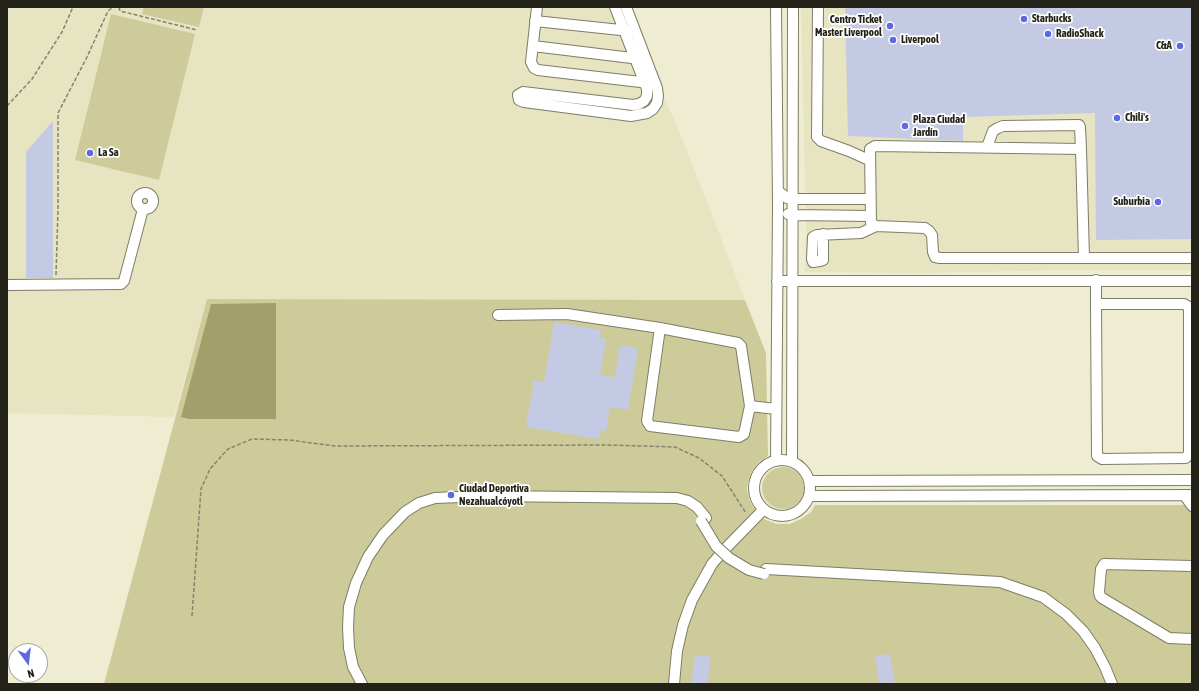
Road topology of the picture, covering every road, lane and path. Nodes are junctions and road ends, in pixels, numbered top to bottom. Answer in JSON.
{"nodes":[{"id":1,"x":73,"y":7,"type":"edge"},
{"id":2,"x":113,"y":7,"type":"edge"},
{"id":3,"x":119,"y":7,"type":"edge"},
{"id":4,"x":537,"y":7,"type":"edge"},
{"id":5,"x":616,"y":7,"type":"edge"},
{"id":6,"x":626,"y":7,"type":"edge"},
{"id":7,"x":776,"y":7,"type":"edge"},
{"id":8,"x":793,"y":7,"type":"edge"},
{"id":9,"x":818,"y":7,"type":"edge"},
{"id":10,"x":535,"y":21,"type":"junction"},
{"id":11,"x":197,"y":30,"type":"dead end"},
{"id":12,"x":625,"y":31,"type":"junction"},
{"id":13,"x":636,"y":32,"type":"junction"},
{"id":14,"x":533,"y":46,"type":"junction"},
{"id":15,"x":635,"y":58,"type":"junction"},
{"id":16,"x":646,"y":59,"type":"junction"},
{"id":17,"x":655,"y":82,"type":"junction"},
{"id":18,"x":644,"y":83,"type":"junction"},
{"id":19,"x":7,"y":106,"type":"edge"},
{"id":20,"x":987,"y":147,"type":"junction"},
{"id":21,"x":1081,"y":149,"type":"junction"},
{"id":22,"x":869,"y":160,"type":"junction"},
{"id":23,"x":778,"y":191,"type":"junction"},
{"id":24,"x":794,"y":199,"type":"junction"},
{"id":25,"x":870,"y":199,"type":"junction"},
{"id":26,"x":778,"y":205,"type":"junction"},
{"id":27,"x":143,"y":209,"type":"dead end"},
{"id":28,"x":793,"y":215,"type":"junction"},
{"id":29,"x":870,"y":216,"type":"junction"},
{"id":30,"x":876,"y":226,"type":"junction"},
{"id":31,"x":823,"y":234,"type":"dead end"},
{"id":32,"x":1084,"y":258,"type":"junction"},
{"id":33,"x":1192,"y":258,"type":"edge"},
{"id":34,"x":1096,"y":280,"type":"junction"},
{"id":35,"x":777,"y":281,"type":"junction"},
{"id":36,"x":793,"y":281,"type":"junction"},
{"id":37,"x":1192,"y":281,"type":"edge"},
{"id":38,"x":7,"y":285,"type":"edge"},
{"id":39,"x":56,"y":285,"type":"junction"},
{"id":40,"x":1096,"y":304,"type":"junction"},
{"id":41,"x":498,"y":315,"type":"dead end"},
{"id":42,"x":660,"y":328,"type":"junction"},
{"id":43,"x":750,"y":406,"type":"junction"},
{"id":44,"x":776,"y":409,"type":"junction"},
{"id":45,"x":776,"y":461,"type":"junction"},
{"id":46,"x":792,"y":462,"type":"junction"},
{"id":47,"x":1192,"y":480,"type":"edge"},
{"id":48,"x":810,"y":481,"type":"junction"},
{"id":49,"x":809,"y":496,"type":"junction"},
{"id":50,"x":1188,"y":496,"type":"edge"},
{"id":51,"x":1192,"y":506,"type":"edge"},
{"id":52,"x":764,"y":509,"type":"junction"},
{"id":53,"x":704,"y":520,"type":"junction"},
{"id":54,"x":752,"y":522,"type":"junction"},
{"id":55,"x":1192,"y":566,"type":"edge"},
{"id":56,"x":765,"y":572,"type":"junction"},
{"id":57,"x":192,"y":616,"type":"dead end"},
{"id":58,"x":1192,"y":639,"type":"edge"},
{"id":59,"x":362,"y":684,"type":"edge"},
{"id":60,"x":369,"y":684,"type":"edge"},
{"id":61,"x":674,"y":684,"type":"edge"},
{"id":62,"x":1106,"y":684,"type":"edge"},
{"id":63,"x":1112,"y":684,"type":"edge"}],
"edges":[{"from":1,"to":19,"type":"path"},
{"from":2,"to":39,"type":"path"},
{"from":3,"to":11,"type":"path"},
{"from":4,"to":10,"type":"street"},
{"from":5,"to":12,"type":"street"},
{"from":6,"to":13,"type":"street"},
{"from":7,"to":23,"type":"street"},
{"from":8,"to":24,"type":"street"},
{"from":9,"to":22,"type":"street"},
{"from":10,"to":12,"type":"street"},
{"from":10,"to":14,"type":"street"},
{"from":12,"to":13,"type":"street"},
{"from":12,"to":15,"type":"street"},
{"from":13,"to":16,"type":"street"},
{"from":14,"to":15,"type":"street"},
{"from":14,"to":18,"type":"street"},
{"from":15,"to":16,"type":"street"},
{"from":15,"to":18,"type":"street"},
{"from":16,"to":17,"type":"street"},
{"from":17,"to":18,"type":"street"},
{"from":17,"to":18,"type":"street"},
{"from":20,"to":21,"type":"street"},
{"from":20,"to":21,"type":"street"},
{"from":20,"to":22,"type":"street"},
{"from":21,"to":32,"type":"street"},
{"from":22,"to":25,"type":"street"},
{"from":23,"to":24,"type":"street"},
{"from":23,"to":26,"type":"street"},
{"from":24,"to":25,"type":"street"},
{"from":24,"to":28,"type":"street"},
{"from":25,"to":29,"type":"street"},
{"from":26,"to":28,"type":"street"},
{"from":26,"to":35,"type":"street"},
{"from":27,"to":39,"type":"street"},
{"from":28,"to":29,"type":"street"},
{"from":28,"to":36,"type":"street"},
{"from":29,"to":30,"type":"street"},
{"from":30,"to":31,"type":"street"},
{"from":30,"to":32,"type":"street"},
{"from":32,"to":33,"type":"street"},
{"from":34,"to":36,"type":"street"},
{"from":34,"to":37,"type":"street"},
{"from":34,"to":40,"type":"street"},
{"from":35,"to":36,"type":"street"},
{"from":35,"to":44,"type":"street"},
{"from":36,"to":46,"type":"street"},
{"from":38,"to":39,"type":"street"},
{"from":40,"to":40,"type":"street"},
{"from":41,"to":42,"type":"street"},
{"from":42,"to":43,"type":"street"},
{"from":42,"to":43,"type":"street"},
{"from":43,"to":44,"type":"street"},
{"from":44,"to":45,"type":"street"},
{"from":45,"to":46,"type":"street"},
{"from":45,"to":52,"type":"street"},
{"from":46,"to":48,"type":"street"},
{"from":47,"to":48,"type":"street"},
{"from":48,"to":49,"type":"street"},
{"from":49,"to":50,"type":"street"},
{"from":49,"to":52,"type":"street"},
{"from":50,"to":51,"type":"street"},
{"from":52,"to":54,"type":"street"},
{"from":53,"to":56,"type":"street","bridge":true},
{"from":53,"to":59,"type":"street"},
{"from":53,"to":60,"type":"street"},
{"from":54,"to":57,"type":"path"},
{"from":54,"to":61,"type":"street"},
{"from":55,"to":58,"type":"street"},
{"from":56,"to":62,"type":"street"},
{"from":56,"to":63,"type":"street"}]}
